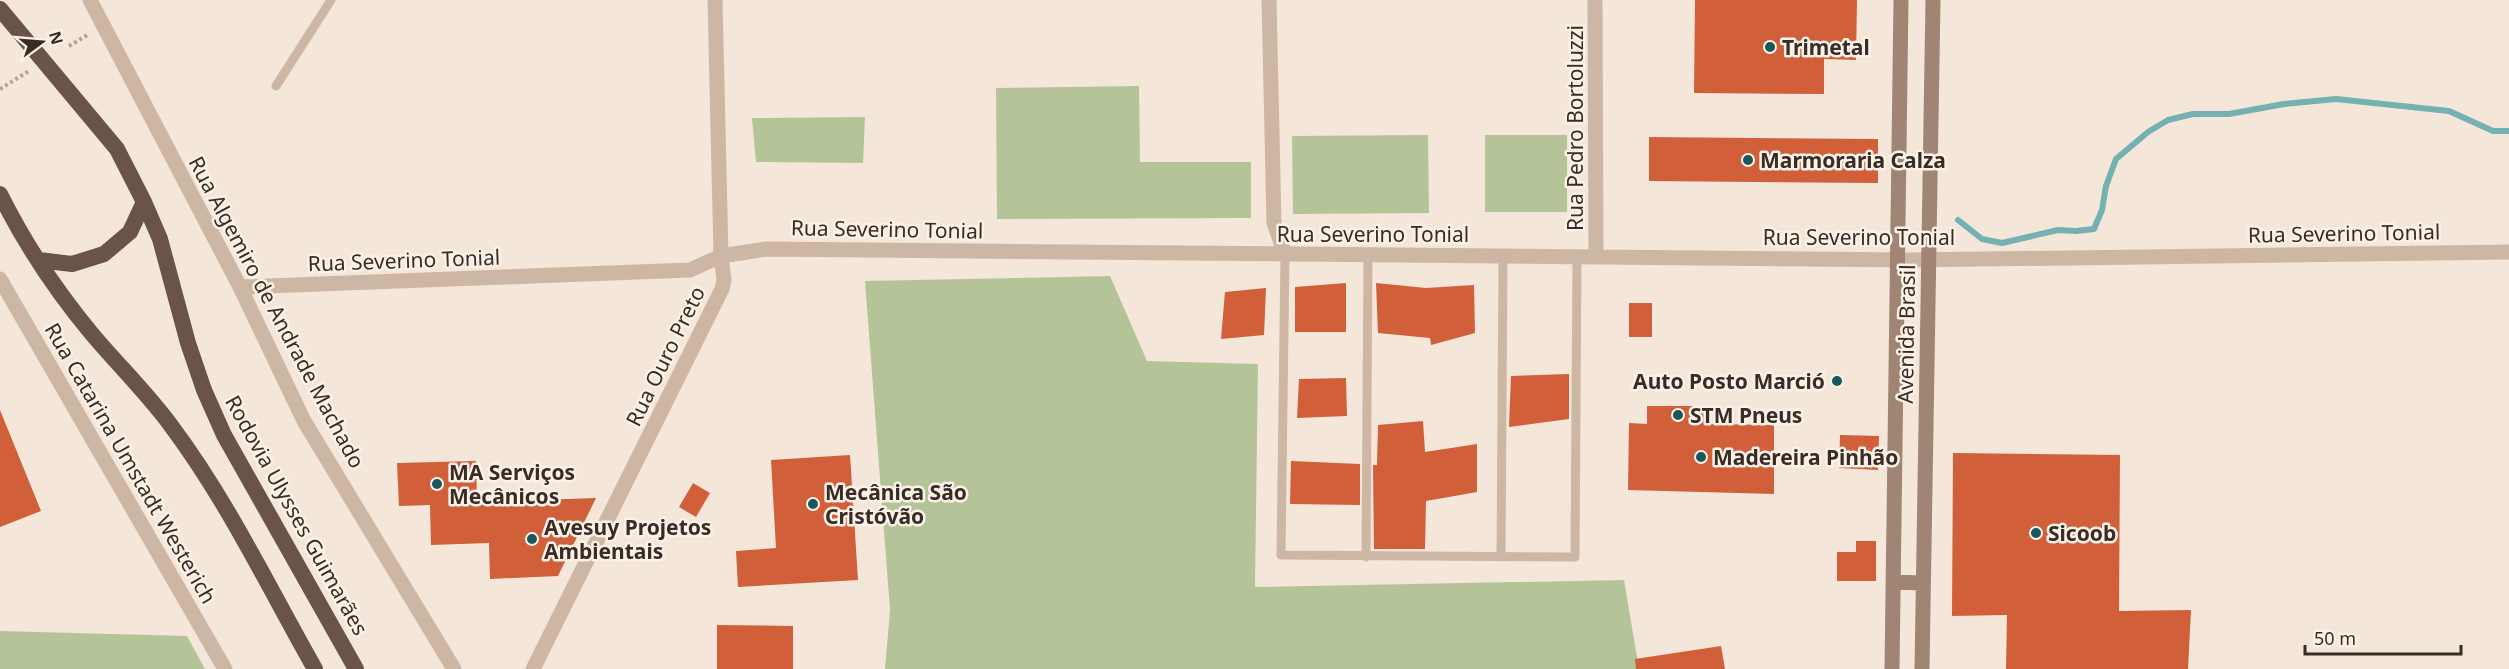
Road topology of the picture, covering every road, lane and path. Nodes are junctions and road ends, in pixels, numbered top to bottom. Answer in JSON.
{"nodes":[{"id":1,"x":90,"y":0,"type":"edge"},
{"id":2,"x":331,"y":0,"type":"edge"},
{"id":3,"x":715,"y":0,"type":"edge"},
{"id":4,"x":1269,"y":0,"type":"edge"},
{"id":5,"x":1595,"y":0,"type":"edge"},
{"id":6,"x":1901,"y":0,"type":"edge"},
{"id":7,"x":1933,"y":0,"type":"edge"},
{"id":8,"x":0,"y":9,"type":"edge"},
{"id":9,"x":95,"y":30,"type":"dead end"},
{"id":10,"x":69,"y":46,"type":"dead end"},
{"id":11,"x":33,"y":69,"type":"dead end"},
{"id":12,"x":276,"y":86,"type":"dead end"},
{"id":13,"x":0,"y":89,"type":"edge"},
{"id":14,"x":0,"y":194,"type":"edge"},
{"id":15,"x":144,"y":202,"type":"junction"},
{"id":16,"x":2509,"y":252,"type":"edge"},
{"id":17,"x":1285,"y":254,"type":"junction"},
{"id":18,"x":1368,"y":255,"type":"junction"},
{"id":19,"x":1503,"y":255,"type":"junction"},
{"id":20,"x":721,"y":256,"type":"junction"},
{"id":21,"x":1578,"y":256,"type":"junction"},
{"id":22,"x":1596,"y":256,"type":"junction"},
{"id":23,"x":39,"y":260,"type":"junction"},
{"id":24,"x":1898,"y":260,"type":"junction"},
{"id":25,"x":1929,"y":260,"type":"junction"},
{"id":26,"x":0,"y":279,"type":"edge"},
{"id":27,"x":240,"y":287,"type":"junction"},
{"id":28,"x":1366,"y":556,"type":"junction"},
{"id":29,"x":1501,"y":556,"type":"junction"},
{"id":30,"x":1893,"y":582,"type":"junction"},
{"id":31,"x":1923,"y":583,"type":"junction"},
{"id":32,"x":225,"y":669,"type":"edge"},
{"id":33,"x":315,"y":669,"type":"edge"},
{"id":34,"x":356,"y":669,"type":"edge"},
{"id":35,"x":454,"y":669,"type":"edge"},
{"id":36,"x":533,"y":669,"type":"edge"},
{"id":37,"x":1892,"y":669,"type":"edge"},
{"id":38,"x":1922,"y":669,"type":"edge"}],
"edges":[{"from":1,"to":27,"type":"street","name":"Rua Algemiro de Andrade Machado"},
{"from":2,"to":12,"type":"lane"},
{"from":3,"to":20,"type":"street","name":"Rua Ouro Preto"},
{"from":4,"to":17,"type":"street"},
{"from":5,"to":22,"type":"street","name":"Rua Pedro Bortoluzzi"},
{"from":6,"to":24,"type":"main road","name":"Avenida Brasil"},
{"from":7,"to":25,"type":"main road","name":"Avenida Brasil"},
{"from":8,"to":15,"type":"highway","name":"Rodovia Ulysses Guimarães"},
{"from":9,"to":10,"type":"path"},
{"from":11,"to":13,"type":"path"},
{"from":14,"to":23,"type":"highway"},
{"from":15,"to":23,"type":"highway"},
{"from":15,"to":34,"type":"highway","name":"Rodovia Ulysses Guimarães"},
{"from":16,"to":25,"type":"street","name":"Rua Severino Tonial"},
{"from":17,"to":18,"type":"street","name":"Rua Severino Tonial"},
{"from":17,"to":20,"type":"street","name":"Rua Severino Tonial"},
{"from":17,"to":28,"type":"lane"},
{"from":18,"to":19,"type":"street","name":"Rua Severino Tonial"},
{"from":18,"to":28,"type":"lane"},
{"from":19,"to":21,"type":"street","name":"Rua Severino Tonial"},
{"from":19,"to":29,"type":"lane"},
{"from":20,"to":27,"type":"street","name":"Rua Severino Tonial"},
{"from":20,"to":36,"type":"street","name":"Rua Ouro Preto"},
{"from":21,"to":22,"type":"street","name":"Rua Severino Tonial"},
{"from":21,"to":29,"type":"lane"},
{"from":22,"to":24,"type":"street","name":"Rua Severino Tonial"},
{"from":23,"to":33,"type":"highway"},
{"from":24,"to":25,"type":"street","name":"Rua Severino Tonial"},
{"from":24,"to":30,"type":"main road","name":"Avenida Brasil"},
{"from":25,"to":31,"type":"main road","name":"Avenida Brasil"},
{"from":26,"to":32,"type":"street","name":"Rua Catarina Umstadt Westerich"},
{"from":27,"to":35,"type":"street","name":"Rua Algemiro de Andrade Machado"},
{"from":28,"to":29,"type":"lane"},
{"from":30,"to":31,"type":"main road"},
{"from":30,"to":37,"type":"main road","name":"Avenida Brasil"},
{"from":31,"to":38,"type":"main road","name":"Avenida Brasil"}]}
